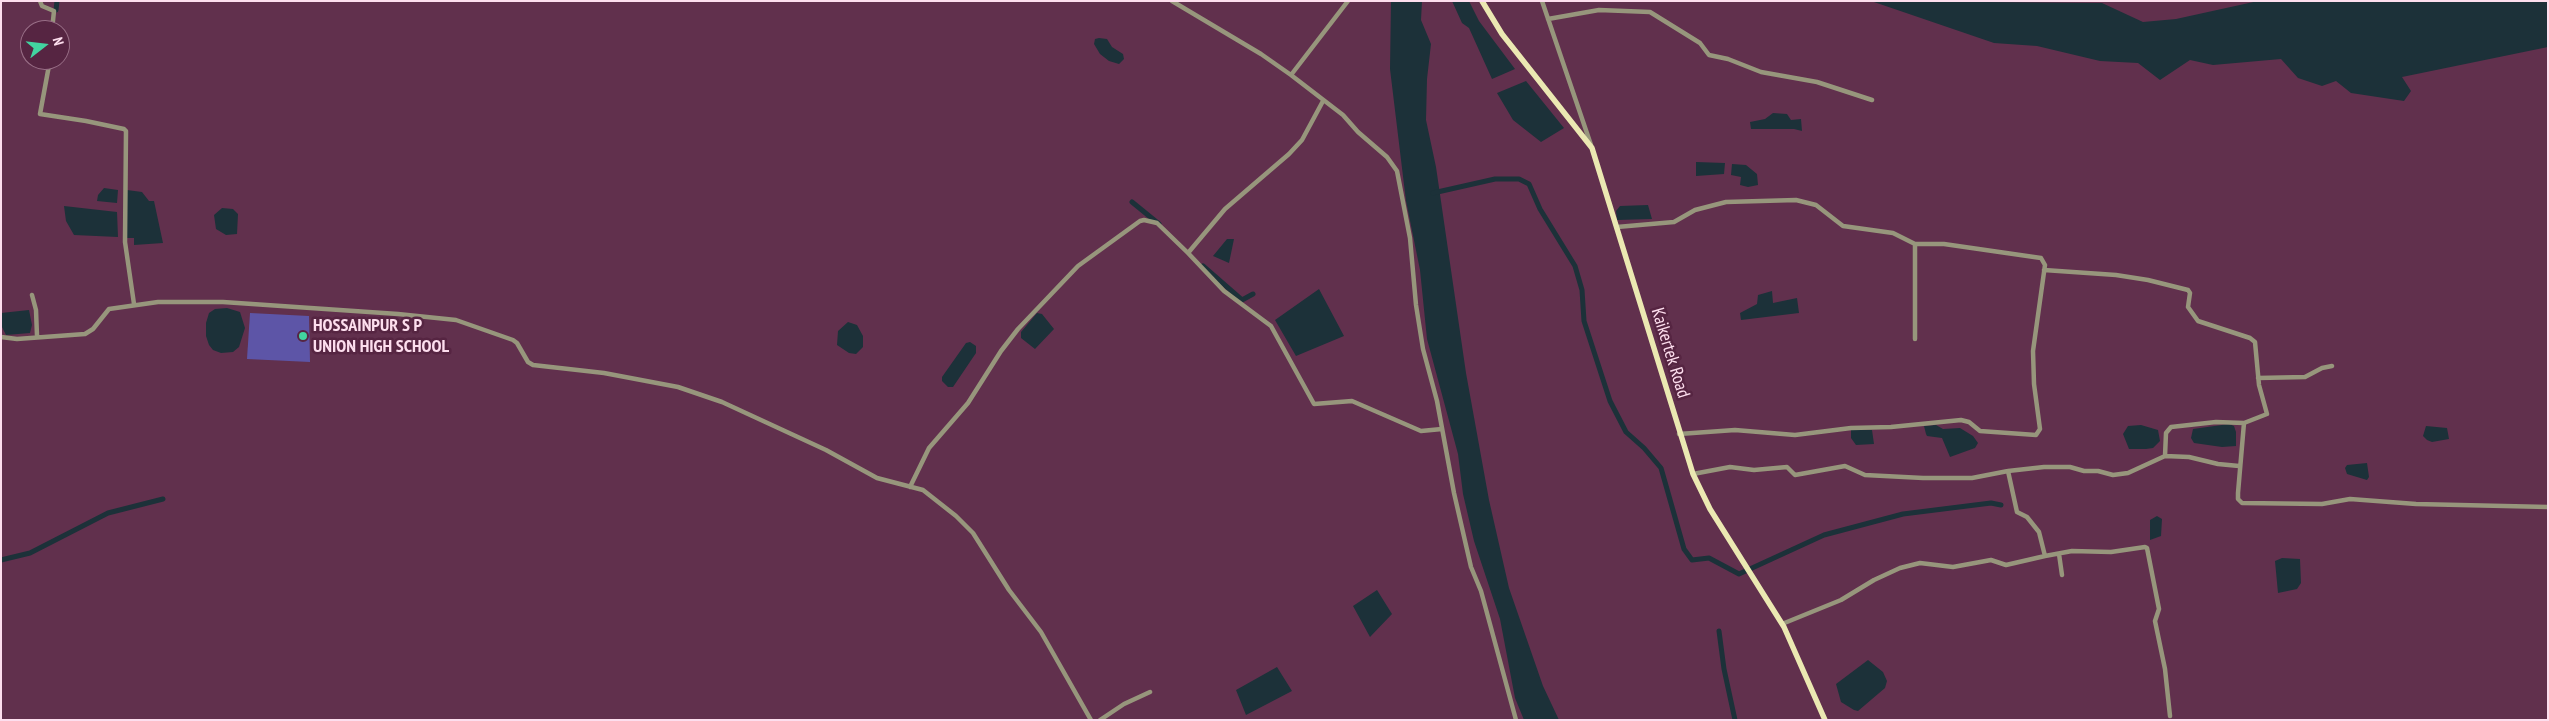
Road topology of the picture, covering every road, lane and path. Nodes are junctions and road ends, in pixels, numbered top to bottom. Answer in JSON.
{"nodes":[{"id":1,"x":40,"y":1,"type":"edge"},
{"id":2,"x":1172,"y":1,"type":"edge"},
{"id":3,"x":1348,"y":1,"type":"edge"},
{"id":4,"x":1482,"y":1,"type":"edge"},
{"id":5,"x":1542,"y":1,"type":"edge"},
{"id":6,"x":1548,"y":19,"type":"junction"},
{"id":7,"x":53,"y":20,"type":"edge"},
{"id":8,"x":48,"y":70,"type":"edge"},
{"id":9,"x":1291,"y":76,"type":"junction"},
{"id":10,"x":1324,"y":100,"type":"junction"},
{"id":11,"x":1872,"y":100,"type":"dead end"},
{"id":12,"x":1592,"y":148,"type":"junction"},
{"id":13,"x":1617,"y":227,"type":"junction"},
{"id":14,"x":1915,"y":244,"type":"junction"},
{"id":15,"x":1189,"y":252,"type":"junction"},
{"id":16,"x":2044,"y":270,"type":"junction"},
{"id":17,"x":32,"y":295,"type":"dead end"},
{"id":18,"x":134,"y":304,"type":"junction"},
{"id":19,"x":37,"y":336,"type":"junction"},
{"id":20,"x":1,"y":337,"type":"edge"},
{"id":21,"x":1914,"y":339,"type":"dead end"},
{"id":22,"x":2332,"y":366,"type":"dead end"},
{"id":23,"x":2258,"y":378,"type":"junction"},
{"id":24,"x":2244,"y":423,"type":"junction"},
{"id":25,"x":1442,"y":430,"type":"junction"},
{"id":26,"x":1679,"y":434,"type":"junction"},
{"id":27,"x":2165,"y":456,"type":"junction"},
{"id":28,"x":2239,"y":466,"type":"junction"},
{"id":29,"x":2008,"y":471,"type":"junction"},
{"id":30,"x":1694,"y":474,"type":"junction"},
{"id":31,"x":910,"y":487,"type":"junction"},
{"id":32,"x":2548,"y":507,"type":"edge"},
{"id":33,"x":2059,"y":554,"type":"junction"},
{"id":34,"x":2045,"y":556,"type":"junction"},
{"id":35,"x":2062,"y":575,"type":"dead end"},
{"id":36,"x":1782,"y":624,"type":"junction"},
{"id":37,"x":1150,"y":692,"type":"dead end"},
{"id":38,"x":2170,"y":716,"type":"dead end"},
{"id":39,"x":1091,"y":720,"type":"edge"},
{"id":40,"x":1100,"y":720,"type":"edge"},
{"id":41,"x":1516,"y":720,"type":"edge"},
{"id":42,"x":1825,"y":720,"type":"edge"}],
"edges":[{"from":1,"to":7,"type":"street"},
{"from":2,"to":9,"type":"street"},
{"from":3,"to":9,"type":"street"},
{"from":4,"to":12,"type":"main road","name":"Kaikertek Road"},
{"from":5,"to":6,"type":"street"},
{"from":6,"to":11,"type":"street"},
{"from":6,"to":12,"type":"street"},
{"from":8,"to":18,"type":"street"},
{"from":9,"to":10,"type":"street"},
{"from":10,"to":15,"type":"street"},
{"from":10,"to":25,"type":"street"},
{"from":12,"to":13,"type":"main road","name":"Kaikertek Road"},
{"from":13,"to":14,"type":"street"},
{"from":13,"to":26,"type":"main road","name":"Kaikertek Road"},
{"from":14,"to":16,"type":"street"},
{"from":14,"to":21,"type":"street"},
{"from":15,"to":25,"type":"street"},
{"from":15,"to":31,"type":"street"},
{"from":16,"to":23,"type":"street"},
{"from":16,"to":26,"type":"street"},
{"from":17,"to":19,"type":"street"},
{"from":18,"to":19,"type":"street"},
{"from":18,"to":31,"type":"street"},
{"from":19,"to":20,"type":"street"},
{"from":22,"to":23,"type":"street"},
{"from":23,"to":24,"type":"street"},
{"from":24,"to":27,"type":"street"},
{"from":24,"to":28,"type":"street"},
{"from":25,"to":41,"type":"street"},
{"from":26,"to":30,"type":"main road","name":"Kaikertek Road"},
{"from":27,"to":28,"type":"street"},
{"from":27,"to":29,"type":"street"},
{"from":28,"to":32,"type":"street"},
{"from":29,"to":30,"type":"street"},
{"from":29,"to":34,"type":"street"},
{"from":30,"to":36,"type":"main road","name":"Kaikertek Road"},
{"from":31,"to":39,"type":"street"},
{"from":33,"to":34,"type":"street"},
{"from":33,"to":35,"type":"street"},
{"from":33,"to":38,"type":"street"},
{"from":34,"to":36,"type":"street"},
{"from":36,"to":42,"type":"main road","name":"Kaikertek Road"},
{"from":37,"to":40,"type":"street"}]}
